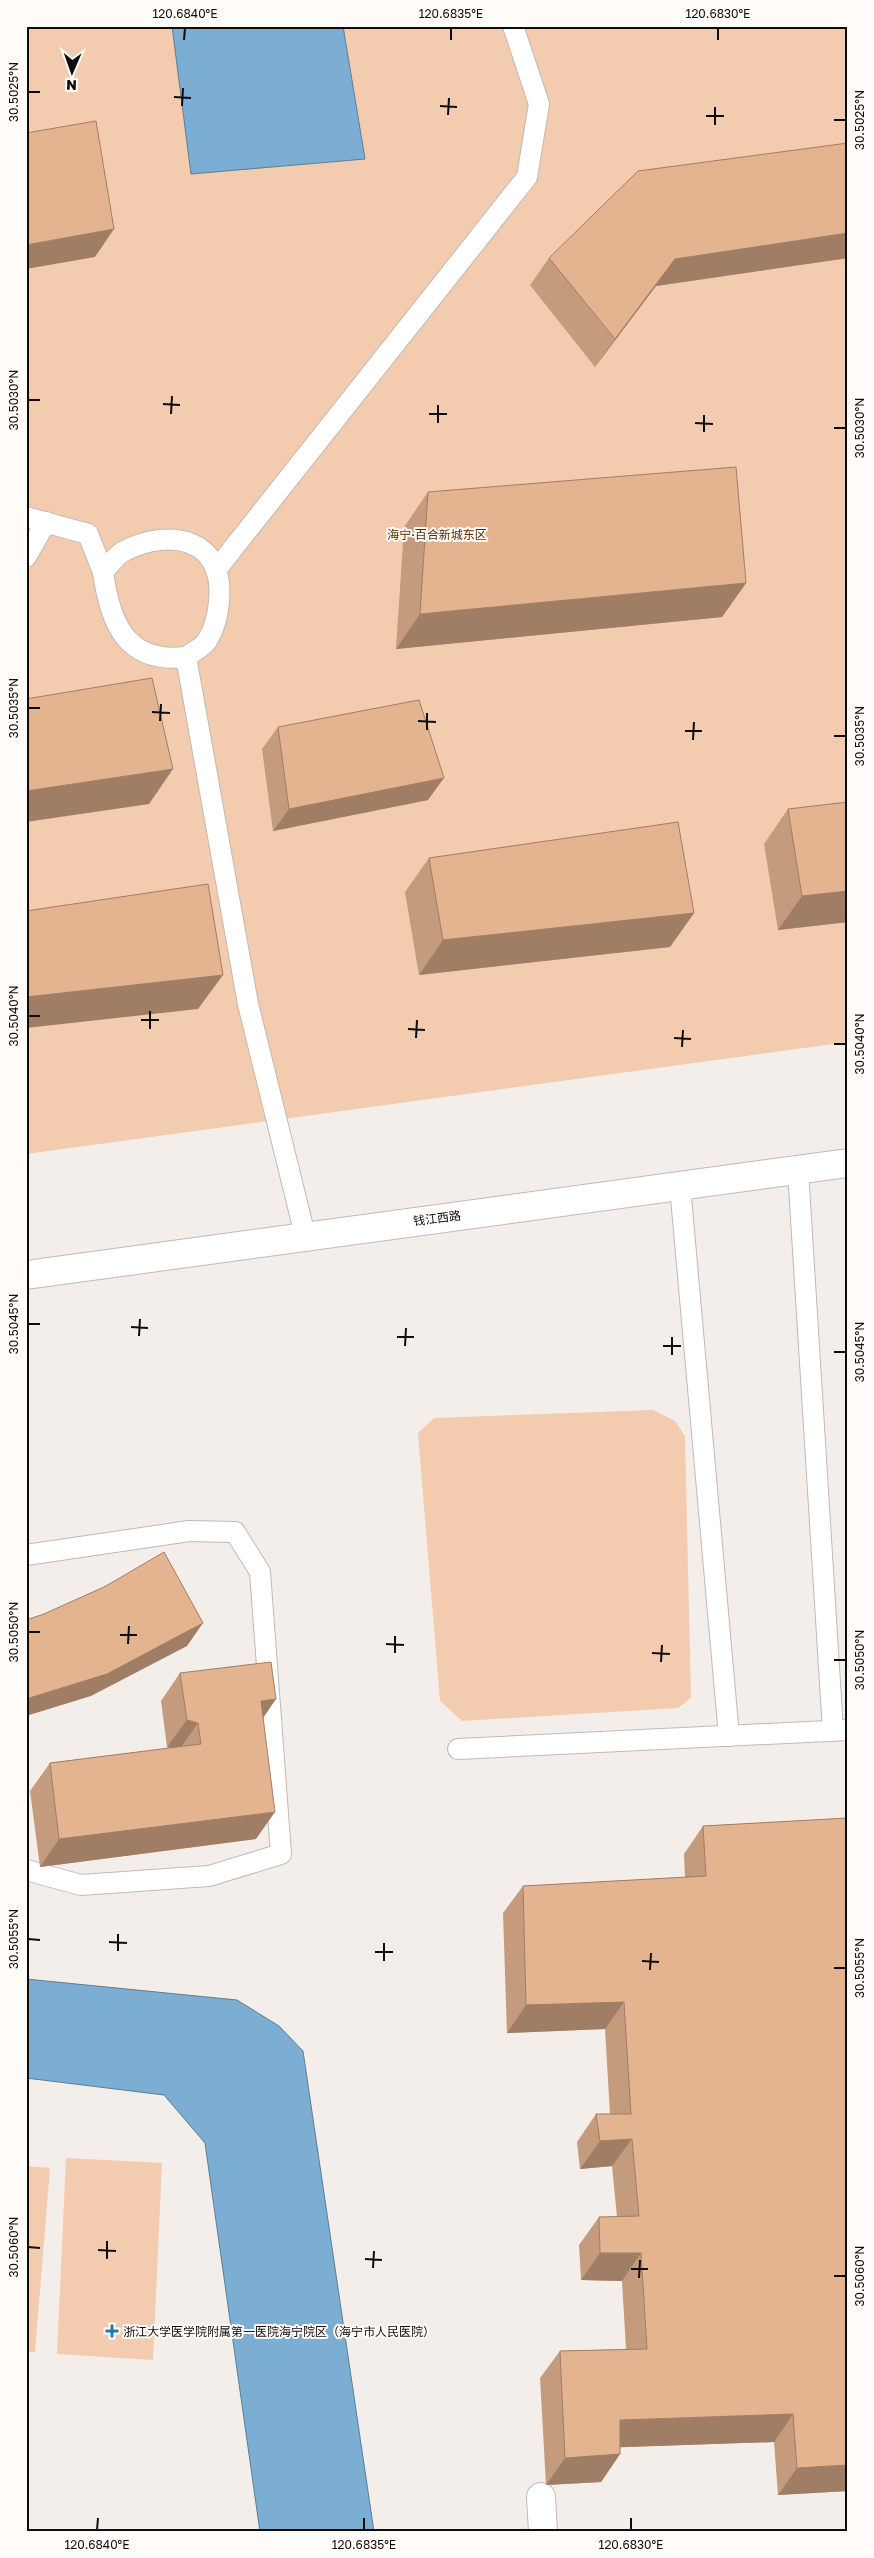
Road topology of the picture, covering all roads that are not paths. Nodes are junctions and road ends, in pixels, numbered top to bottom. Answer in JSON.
{"nodes":[{"id":1,"x":513,"y":26,"type":"edge"},
{"id":2,"x":26,"y":517,"type":"edge"},
{"id":3,"x":46,"y":522,"type":"junction"},
{"id":4,"x":26,"y":557,"type":"edge"},
{"id":5,"x":216,"y":570,"type":"junction"},
{"id":6,"x":103,"y":572,"type":"junction"},
{"id":7,"x":186,"y":657,"type":"junction"},
{"id":8,"x":848,"y":1163,"type":"edge"},
{"id":9,"x":798,"y":1170,"type":"junction"},
{"id":10,"x":680,"y":1186,"type":"junction"},
{"id":11,"x":305,"y":1235,"type":"junction"},
{"id":12,"x":26,"y":1275,"type":"edge"},
{"id":13,"x":26,"y":1555,"type":"edge"},
{"id":14,"x":840,"y":1731,"type":"edge"},
{"id":15,"x":729,"y":1736,"type":"junction"},
{"id":16,"x":458,"y":1749,"type":"dead end"},
{"id":17,"x":26,"y":1870,"type":"edge"},
{"id":18,"x":541,"y":2497,"type":"dead end"},
{"id":19,"x":543,"y":2532,"type":"edge"}],
"edges":[{"from":1,"to":5,"type":"lane"},
{"from":2,"to":3,"type":"lane"},
{"from":3,"to":4,"type":"lane"},
{"from":3,"to":6,"type":"lane"},
{"from":5,"to":6,"type":"lane"},
{"from":5,"to":7,"type":"lane"},
{"from":6,"to":7,"type":"lane"},
{"from":7,"to":11,"type":"lane"},
{"from":8,"to":9,"type":"main road","name":"钱江西路"},
{"from":9,"to":10,"type":"main road","name":"钱江西路"},
{"from":9,"to":14,"type":"lane"},
{"from":10,"to":11,"type":"main road","name":"钱江西路"},
{"from":10,"to":15,"type":"lane"},
{"from":11,"to":12,"type":"main road","name":"钱江西路"},
{"from":13,"to":17,"type":"lane"},
{"from":14,"to":15,"type":"lane"},
{"from":15,"to":16,"type":"lane"},
{"from":18,"to":19,"type":"main road"}]}
